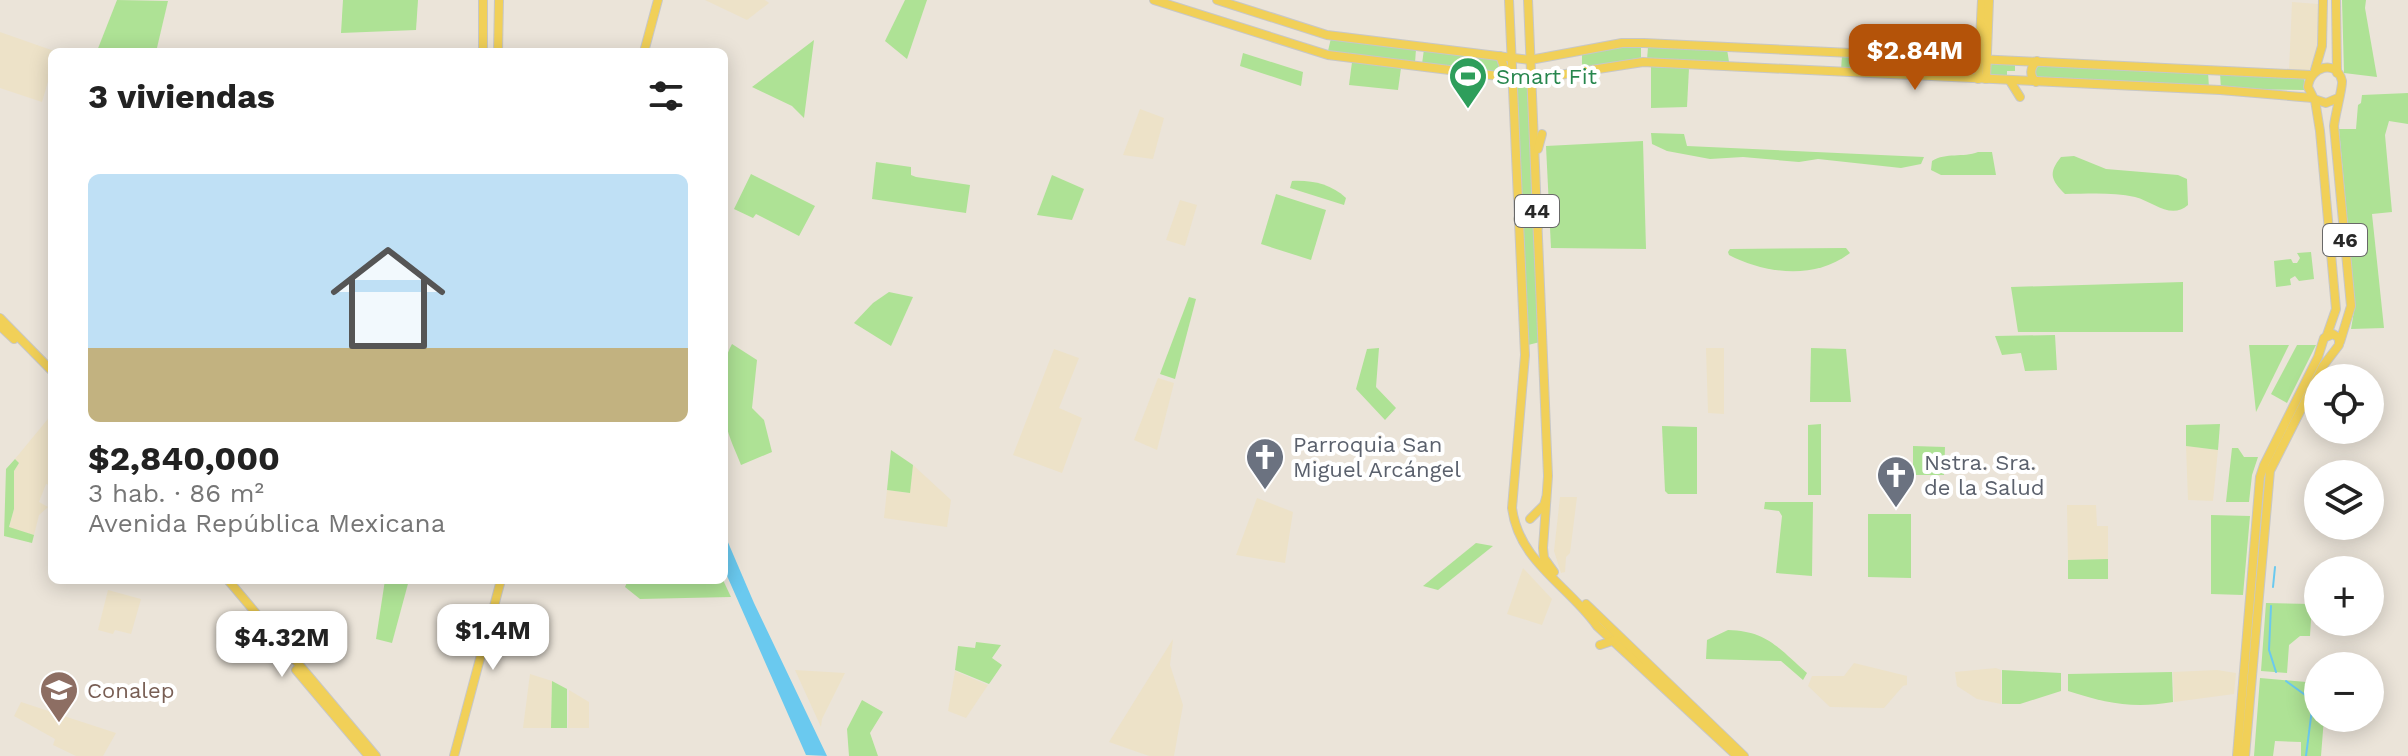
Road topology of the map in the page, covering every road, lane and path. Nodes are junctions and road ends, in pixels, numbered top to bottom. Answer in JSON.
{"nodes":[{"id":1,"x":483,"y":0,"type":"edge"},
{"id":2,"x":499,"y":0,"type":"edge"},
{"id":3,"x":658,"y":0,"type":"edge"},
{"id":4,"x":1154,"y":0,"type":"edge"},
{"id":5,"x":1217,"y":0,"type":"edge"},
{"id":6,"x":1509,"y":0,"type":"edge"},
{"id":7,"x":1528,"y":0,"type":"edge"},
{"id":8,"x":1982,"y":0,"type":"edge"},
{"id":9,"x":1989,"y":0,"type":"edge"},
{"id":10,"x":2323,"y":0,"type":"edge"},
{"id":11,"x":2336,"y":0,"type":"edge"},
{"id":12,"x":2323,"y":21,"type":"junction"},
{"id":13,"x":2336,"y":38,"type":"junction"},
{"id":14,"x":483,"y":48,"type":"edge"},
{"id":15,"x":498,"y":48,"type":"edge"},
{"id":16,"x":645,"y":48,"type":"edge"},
{"id":17,"x":1578,"y":51,"type":"junction"},
{"id":18,"x":1500,"y":56,"type":"junction"},
{"id":19,"x":1511,"y":57,"type":"junction"},
{"id":20,"x":1983,"y":59,"type":"junction"},
{"id":21,"x":1530,"y":60,"type":"junction"},
{"id":22,"x":2012,"y":60,"type":"junction"},
{"id":23,"x":2037,"y":61,"type":"junction"},
{"id":24,"x":2206,"y":70,"type":"junction"},
{"id":25,"x":2219,"y":70,"type":"junction"},
{"id":26,"x":1577,"y":72,"type":"junction"},
{"id":27,"x":2289,"y":73,"type":"junction"},
{"id":28,"x":2313,"y":73,"type":"junction"},
{"id":29,"x":2337,"y":73,"type":"junction"},
{"id":30,"x":1498,"y":76,"type":"junction"},
{"id":31,"x":1512,"y":77,"type":"junction"},
{"id":32,"x":1531,"y":77,"type":"junction"},
{"id":33,"x":1982,"y":79,"type":"junction"},
{"id":34,"x":2008,"y":80,"type":"junction"},
{"id":35,"x":2036,"y":82,"type":"junction"},
{"id":36,"x":2207,"y":90,"type":"junction"},
{"id":37,"x":2220,"y":90,"type":"junction"},
{"id":38,"x":1512,"y":95,"type":"junction"},
{"id":39,"x":2289,"y":95,"type":"junction"},
{"id":40,"x":2302,"y":96,"type":"junction"},
{"id":41,"x":2020,"y":97,"type":"dead end"},
{"id":42,"x":2338,"y":98,"type":"junction"},
{"id":43,"x":2314,"y":99,"type":"junction"},
{"id":44,"x":2319,"y":114,"type":"junction"},
{"id":45,"x":2334,"y":129,"type":"junction"},
{"id":46,"x":2320,"y":131,"type":"junction"},
{"id":47,"x":1542,"y":134,"type":"dead end"},
{"id":48,"x":1535,"y":157,"type":"junction"},
{"id":49,"x":1518,"y":219,"type":"junction"},
{"id":50,"x":1538,"y":228,"type":"junction"},
{"id":51,"x":0,"y":318,"type":"edge"},
{"id":52,"x":1552,"y":323,"type":"dead end"},
{"id":53,"x":0,"y":326,"type":"edge"},
{"id":54,"x":2326,"y":339,"type":"junction"},
{"id":55,"x":1544,"y":346,"type":"junction"},
{"id":56,"x":2337,"y":346,"type":"junction"},
{"id":57,"x":1525,"y":350,"type":"junction"},
{"id":58,"x":48,"y":367,"type":"edge"},
{"id":59,"x":48,"y":373,"type":"edge"},
{"id":60,"x":2268,"y":445,"type":"dead end"},
{"id":61,"x":2264,"y":465,"type":"junction"},
{"id":62,"x":1548,"y":476,"type":"junction"},
{"id":63,"x":1530,"y":519,"type":"dead end"},
{"id":64,"x":1553,"y":575,"type":"junction"},
{"id":65,"x":224,"y":584,"type":"edge"},
{"id":66,"x":231,"y":584,"type":"edge"},
{"id":67,"x":500,"y":584,"type":"edge"},
{"id":68,"x":2245,"y":589,"type":"dead end"},
{"id":69,"x":2248,"y":612,"type":"junction"},
{"id":70,"x":1608,"y":625,"type":"junction"},
{"id":71,"x":1611,"y":639,"type":"junction"},
{"id":72,"x":1600,"y":645,"type":"dead end"},
{"id":73,"x":1636,"y":651,"type":"junction"},
{"id":74,"x":1653,"y":676,"type":"junction"},
{"id":75,"x":1671,"y":685,"type":"junction"},
{"id":76,"x":369,"y":756,"type":"edge"},
{"id":77,"x":376,"y":756,"type":"edge"},
{"id":78,"x":454,"y":756,"type":"edge"},
{"id":79,"x":1737,"y":756,"type":"edge"},
{"id":80,"x":1744,"y":756,"type":"edge"},
{"id":81,"x":2237,"y":756,"type":"edge"},
{"id":82,"x":2245,"y":756,"type":"edge"}],
"edges":[{"from":1,"to":14,"type":"main road"},
{"from":2,"to":15,"type":"main road"},
{"from":3,"to":16,"type":"main road"},
{"from":4,"to":30,"type":"main road"},
{"from":5,"to":18,"type":"main road"},
{"from":6,"to":19,"type":"main road","number":"44"},
{"from":7,"to":21,"type":"main road","number":"44"},
{"from":8,"to":20,"type":"main road"},
{"from":9,"to":20,"type":"main road"},
{"from":10,"to":12,"type":"main road","number":"46"},
{"from":11,"to":13,"type":"main road","number":"46"},
{"from":12,"to":13,"type":"main road"},
{"from":12,"to":28,"type":"main road","number":"46"},
{"from":13,"to":29,"type":"main road","number":"46"},
{"from":17,"to":20,"type":"main road"},
{"from":17,"to":21,"type":"main road"},
{"from":17,"to":26,"type":"main road"},
{"from":18,"to":19,"type":"main road"},
{"from":18,"to":30,"type":"main road"},
{"from":19,"to":21,"type":"main road"},
{"from":19,"to":31,"type":"main road","number":"44"},
{"from":20,"to":22,"type":"main road"},
{"from":20,"to":33,"type":"main road"},
{"from":21,"to":32,"type":"main road","number":"44"},
{"from":22,"to":23,"type":"main road"},
{"from":22,"to":34,"type":"main road"},
{"from":23,"to":24,"type":"main road"},
{"from":23,"to":35,"type":"main road"},
{"from":24,"to":25,"type":"main road"},
{"from":24,"to":36,"type":"main road"},
{"from":25,"to":27,"type":"main road"},
{"from":25,"to":37,"type":"main road"},
{"from":26,"to":32,"type":"main road"},
{"from":26,"to":33,"type":"main road"},
{"from":27,"to":28,"type":"main road"},
{"from":27,"to":39,"type":"main road"},
{"from":28,"to":29,"type":"main road"},
{"from":28,"to":43,"type":"main road","number":"46"},
{"from":29,"to":42,"type":"main road","number":"46"},
{"from":30,"to":31,"type":"main road"},
{"from":30,"to":38,"type":"main road"},
{"from":31,"to":32,"type":"main road"},
{"from":31,"to":38,"type":"main road","number":"44"},
{"from":32,"to":48,"type":"main road","number":"44"},
{"from":33,"to":34,"type":"main road"},
{"from":34,"to":35,"type":"main road"},
{"from":34,"to":41,"type":"main road"},
{"from":35,"to":36,"type":"main road"},
{"from":36,"to":37,"type":"main road"},
{"from":37,"to":39,"type":"main road"},
{"from":38,"to":49,"type":"main road","number":"44"},
{"from":39,"to":40,"type":"main road"},
{"from":40,"to":43,"type":"main road"},
{"from":40,"to":44,"type":"main road"},
{"from":42,"to":43,"type":"main road"},
{"from":42,"to":45,"type":"main road","number":"46"},
{"from":43,"to":44,"type":"main road","number":"46"},
{"from":44,"to":46,"type":"main road","number":"46"},
{"from":45,"to":46,"type":"main road"},
{"from":45,"to":56,"type":"main road","number":"46"},
{"from":46,"to":54,"type":"main road","number":"46"},
{"from":47,"to":48,"type":"main road"},
{"from":48,"to":50,"type":"main road","number":"44"},
{"from":49,"to":50,"type":"main road"},
{"from":49,"to":57,"type":"main road","number":"44"},
{"from":50,"to":55,"type":"main road","number":"44"},
{"from":51,"to":58,"type":"main road"},
{"from":52,"to":55,"type":"main road"},
{"from":53,"to":59,"type":"main road"},
{"from":54,"to":56,"type":"main road"},
{"from":54,"to":56,"type":"main road"},
{"from":54,"to":61,"type":"main road","number":"46"},
{"from":55,"to":57,"type":"main road"},
{"from":55,"to":62,"type":"main road","number":"44"},
{"from":56,"to":82,"type":"main road","number":"46"},
{"from":57,"to":64,"type":"main road","number":"44"},
{"from":60,"to":61,"type":"main road"},
{"from":61,"to":69,"type":"main road","number":"46"},
{"from":62,"to":63,"type":"main road"},
{"from":62,"to":64,"type":"main road","number":"44"},
{"from":64,"to":70,"type":"main road","number":"44"},
{"from":64,"to":71,"type":"main road","number":"44"},
{"from":65,"to":76,"type":"main road"},
{"from":66,"to":77,"type":"main road"},
{"from":67,"to":78,"type":"main road"},
{"from":68,"to":69,"type":"main road"},
{"from":69,"to":81,"type":"main road","number":"46"},
{"from":70,"to":71,"type":"main road"},
{"from":70,"to":73,"type":"main road","number":"44"},
{"from":71,"to":72,"type":"main road"},
{"from":71,"to":73,"type":"main road"},
{"from":71,"to":74,"type":"main road","number":"44"},
{"from":73,"to":75,"type":"main road","number":"44"},
{"from":74,"to":75,"type":"main road"},
{"from":74,"to":79,"type":"main road","number":"44"},
{"from":75,"to":80,"type":"main road","number":"44"}]}
